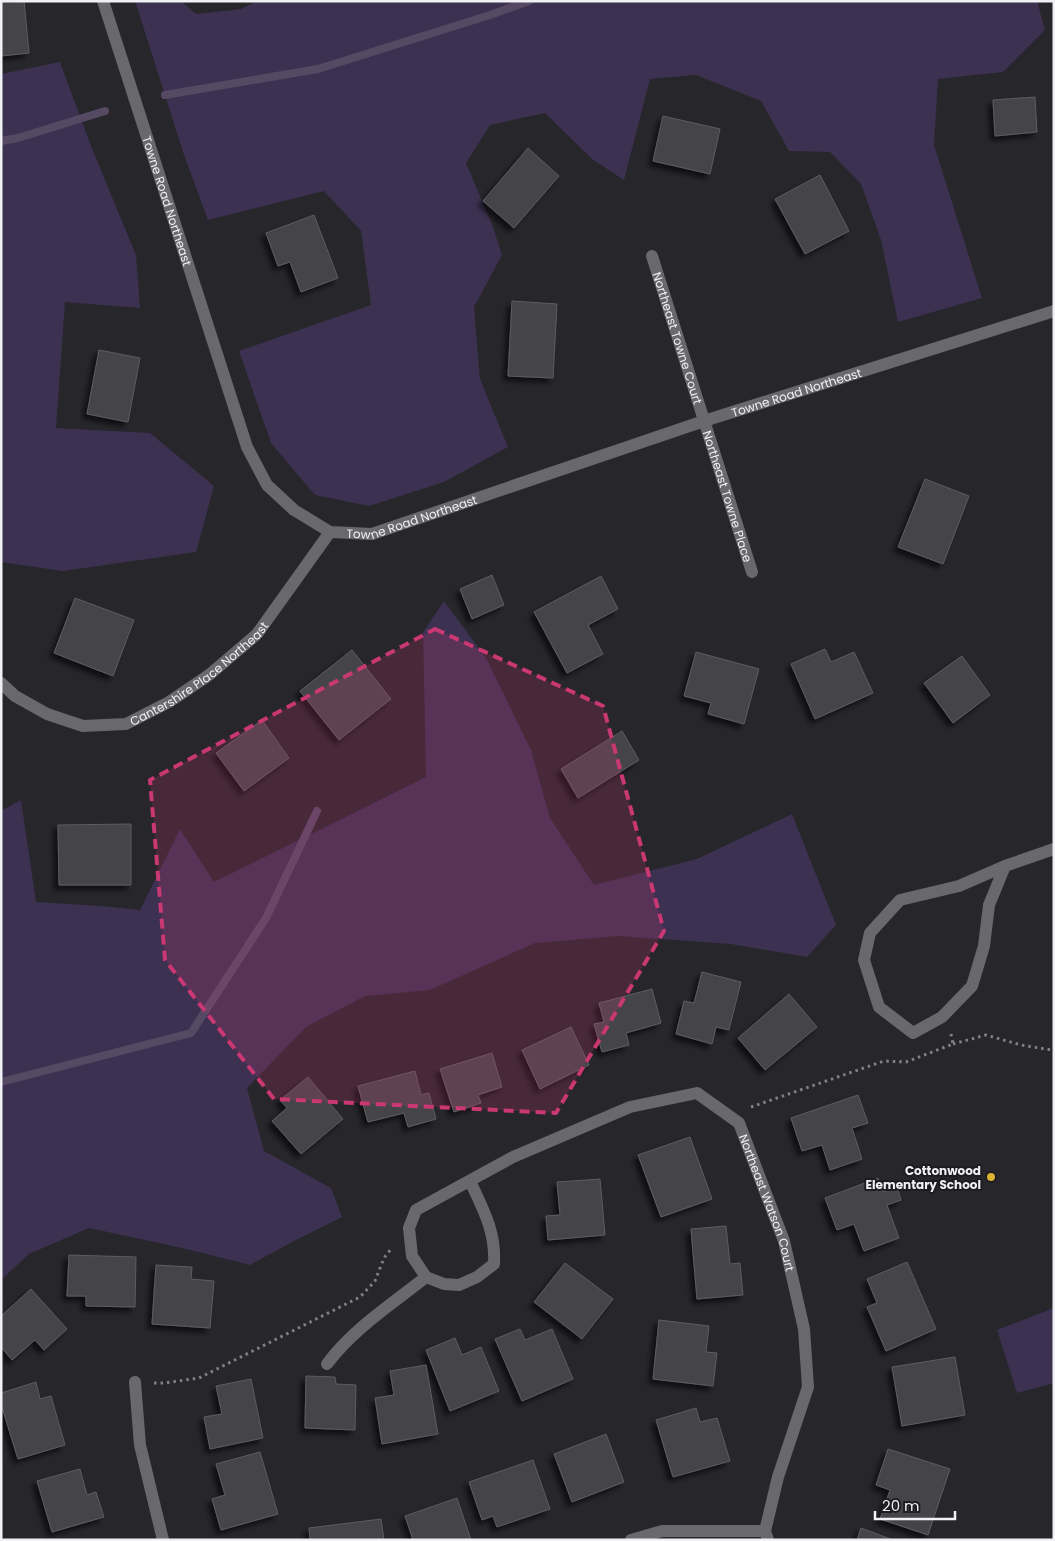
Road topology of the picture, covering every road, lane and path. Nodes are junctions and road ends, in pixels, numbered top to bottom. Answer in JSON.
{"nodes":[{"id":1,"x":103,"y":1,"type":"edge"},
{"id":2,"x":652,"y":256,"type":"dead end"},
{"id":3,"x":1054,"y":311,"type":"edge"},
{"id":4,"x":704,"y":421,"type":"junction"},
{"id":5,"x":330,"y":532,"type":"junction"},
{"id":6,"x":752,"y":572,"type":"dead end"},
{"id":7,"x":1,"y":683,"type":"edge"},
{"id":8,"x":1054,"y":849,"type":"edge"},
{"id":9,"x":1005,"y":866,"type":"junction"},
{"id":10,"x":947,"y":1012,"type":"junction"},
{"id":11,"x":953,"y":1044,"type":"junction"},
{"id":12,"x":1052,"y":1050,"type":"dead end"},
{"id":13,"x":731,"y":1117,"type":"junction"},
{"id":14,"x":470,"y":1181,"type":"junction"},
{"id":15,"x":409,"y":1228,"type":"junction"},
{"id":16,"x":426,"y":1277,"type":"junction"},
{"id":17,"x":326,"y":1364,"type":"dead end"},
{"id":18,"x":135,"y":1382,"type":"joint"},
{"id":19,"x":766,"y":1535,"type":"edge"},
{"id":20,"x":163,"y":1540,"type":"edge"},
{"id":21,"x":631,"y":1540,"type":"edge"}],
"edges":[{"from":1,"to":5,"type":"street","name":"Towne Road Northeast"},
{"from":2,"to":4,"type":"street","name":"Northeast Towne Court"},
{"from":3,"to":4,"type":"street","name":"Towne Road Northeast"},
{"from":4,"to":5,"type":"street","name":"Towne Road Northeast"},
{"from":4,"to":6,"type":"street","name":"Northeast Towne Place"},
{"from":5,"to":7,"type":"street","name":"Cantershire Place Northeast"},
{"from":8,"to":9,"type":"street"},
{"from":9,"to":10,"type":"street"},
{"from":9,"to":10,"type":"street"},
{"from":10,"to":11,"type":"path"},
{"from":11,"to":12,"type":"path"},
{"from":11,"to":13,"type":"path"},
{"from":13,"to":14,"type":"street","name":"Northeast Watson Court"},
{"from":13,"to":19,"type":"street","name":"Northeast Watson Court"},
{"from":14,"to":15,"type":"street","name":"Northeast Watson Court"},
{"from":14,"to":16,"type":"street"},
{"from":15,"to":16,"type":"street"},
{"from":15,"to":18,"type":"path"},
{"from":16,"to":17,"type":"street"},
{"from":18,"to":20,"type":"street"},
{"from":19,"to":21,"type":"street"}]}
